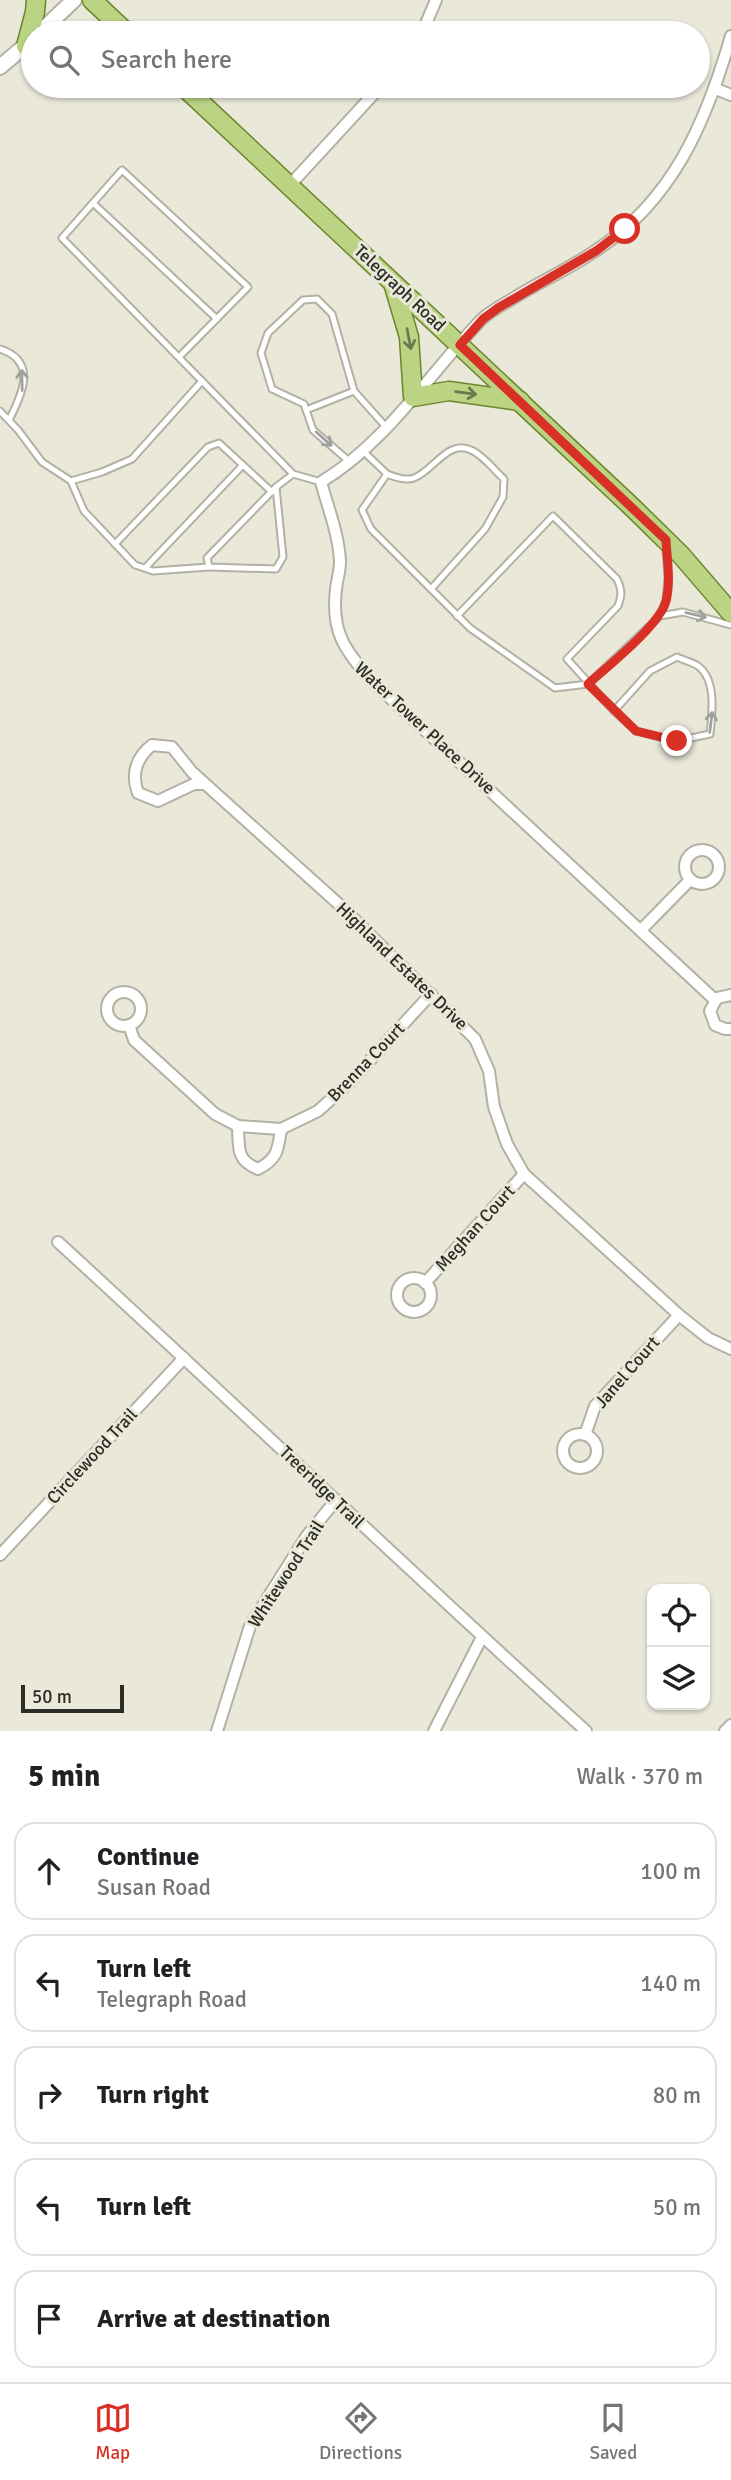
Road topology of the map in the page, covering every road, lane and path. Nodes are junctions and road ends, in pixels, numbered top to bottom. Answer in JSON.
{"nodes":[{"id":1,"x":36,"y":0,"type":"edge"},
{"id":2,"x":74,"y":0,"type":"edge"},
{"id":3,"x":92,"y":0,"type":"edge"},
{"id":4,"x":436,"y":0,"type":"edge"},
{"id":5,"x":34,"y":21,"type":"edge"},
{"id":6,"x":52,"y":21,"type":"edge"},
{"id":7,"x":114,"y":21,"type":"edge"},
{"id":8,"x":427,"y":21,"type":"edge"},
{"id":9,"x":731,"y":36,"type":"edge"},
{"id":10,"x":21,"y":51,"type":"edge"},
{"id":11,"x":0,"y":67,"type":"edge"},
{"id":12,"x":716,"y":89,"type":"junction"},
{"id":13,"x":731,"y":95,"type":"edge"},
{"id":14,"x":196,"y":98,"type":"edge"},
{"id":15,"x":370,"y":98,"type":"edge"},
{"id":16,"x":290,"y":185,"type":"junction"},
{"id":17,"x":93,"y":202,"type":"junction"},
{"id":18,"x":394,"y":283,"type":"junction"},
{"id":19,"x":217,"y":319,"type":"junction"},
{"id":20,"x":460,"y":345,"type":"junction"},
{"id":21,"x":0,"y":349,"type":"edge"},
{"id":22,"x":179,"y":357,"type":"junction"},
{"id":23,"x":202,"y":381,"type":"junction"},
{"id":24,"x":354,"y":391,"type":"junction"},
{"id":25,"x":413,"y":397,"type":"junction"},
{"id":26,"x":520,"y":401,"type":"junction"},
{"id":27,"x":306,"y":410,"type":"junction"},
{"id":28,"x":0,"y":411,"type":"edge"},
{"id":29,"x":9,"y":420,"type":"junction"},
{"id":30,"x":386,"y":426,"type":"junction"},
{"id":31,"x":363,"y":451,"type":"junction"},
{"id":32,"x":350,"y":463,"type":"junction"},
{"id":33,"x":243,"y":465,"type":"junction"},
{"id":34,"x":293,"y":474,"type":"junction"},
{"id":35,"x":387,"y":474,"type":"junction"},
{"id":36,"x":71,"y":481,"type":"junction"},
{"id":37,"x":321,"y":482,"type":"junction"},
{"id":38,"x":274,"y":489,"type":"junction"},
{"id":39,"x":666,"y":540,"type":"junction"},
{"id":40,"x":115,"y":544,"type":"junction"},
{"id":41,"x":209,"y":567,"type":"junction"},
{"id":42,"x":145,"y":569,"type":"junction"},
{"id":43,"x":431,"y":589,"type":"junction"},
{"id":44,"x":731,"y":613,"type":"edge"},
{"id":45,"x":457,"y":615,"type":"junction"},
{"id":46,"x":660,"y":616,"type":"junction"},
{"id":47,"x":731,"y":625,"type":"edge"},
{"id":48,"x":588,"y":684,"type":"junction"},
{"id":49,"x":614,"y":711,"type":"junction"},
{"id":50,"x":205,"y":784,"type":"junction"},
{"id":51,"x":690,"y":880,"type":"dead end"},
{"id":52,"x":641,"y":930,"type":"junction"},
{"id":53,"x":431,"y":994,"type":"junction"},
{"id":54,"x":731,"y":995,"type":"edge"},
{"id":55,"x":715,"y":1000,"type":"junction"},
{"id":56,"x":129,"y":1025,"type":"dead end"},
{"id":57,"x":731,"y":1029,"type":"edge"},
{"id":58,"x":238,"y":1126,"type":"junction"},
{"id":59,"x":281,"y":1129,"type":"junction"},
{"id":60,"x":524,"y":1174,"type":"junction"},
{"id":61,"x":58,"y":1242,"type":"dead end"},
{"id":62,"x":425,"y":1283,"type":"dead end"},
{"id":63,"x":679,"y":1315,"type":"junction"},
{"id":64,"x":731,"y":1349,"type":"edge"},
{"id":65,"x":184,"y":1357,"type":"junction"},
{"id":66,"x":586,"y":1434,"type":"dead end"},
{"id":67,"x":336,"y":1500,"type":"junction"},
{"id":68,"x":0,"y":1555,"type":"edge"},
{"id":69,"x":482,"y":1637,"type":"junction"},
{"id":70,"x":731,"y":1725,"type":"edge"},
{"id":71,"x":217,"y":1731,"type":"edge"},
{"id":72,"x":434,"y":1731,"type":"edge"},
{"id":73,"x":586,"y":1731,"type":"edge"},
{"id":74,"x":725,"y":1731,"type":"edge"}],
"edges":[{"from":1,"to":5,"type":"main road"},
{"from":2,"to":6,"type":"street"},
{"from":3,"to":7,"type":"main road"},
{"from":4,"to":8,"type":"street"},
{"from":9,"to":12,"type":"street"},
{"from":10,"to":11,"type":"street"},
{"from":12,"to":13,"type":"street"},
{"from":12,"to":20,"type":"street"},
{"from":14,"to":16,"type":"main road","name":"Telegraph Road"},
{"from":15,"to":16,"type":"street"},
{"from":16,"to":18,"type":"main road","name":"Telegraph Road"},
{"from":17,"to":19,"type":"lane"},
{"from":17,"to":19,"type":"lane"},
{"from":17,"to":22,"type":"lane"},
{"from":18,"to":20,"type":"main road","name":"Telegraph Road"},
{"from":18,"to":25,"type":"main road","one_way":true},
{"from":19,"to":22,"type":"lane"},
{"from":20,"to":25,"type":"street"},
{"from":20,"to":26,"type":"main road","name":"Telegraph Road"},
{"from":29,"to":21,"type":"lane","one_way":true},
{"from":22,"to":23,"type":"lane"},
{"from":23,"to":34,"type":"lane"},
{"from":23,"to":36,"type":"lane"},
{"from":24,"to":27,"type":"lane"},
{"from":24,"to":27,"type":"lane"},
{"from":24,"to":30,"type":"lane"},
{"from":25,"to":26,"type":"main road","one_way":true},
{"from":25,"to":30,"type":"street"},
{"from":26,"to":39,"type":"main road","name":"Telegraph Road"},
{"from":27,"to":32,"type":"lane","one_way":true},
{"from":28,"to":29,"type":"lane"},
{"from":29,"to":36,"type":"lane"},
{"from":30,"to":31,"type":"street"},
{"from":31,"to":32,"type":"street"},
{"from":31,"to":35,"type":"lane"},
{"from":32,"to":37,"type":"street"},
{"from":33,"to":38,"type":"lane"},
{"from":33,"to":40,"type":"lane"},
{"from":33,"to":42,"type":"lane"},
{"from":34,"to":37,"type":"lane"},
{"from":34,"to":38,"type":"lane"},
{"from":35,"to":43,"type":"lane"},
{"from":35,"to":43,"type":"lane"},
{"from":36,"to":40,"type":"lane"},
{"from":37,"to":52,"type":"street","name":"Water Tower Place Drive"},
{"from":38,"to":41,"type":"lane"},
{"from":38,"to":41,"type":"lane"},
{"from":39,"to":44,"type":"main road","name":"Telegraph Road"},
{"from":39,"to":46,"type":"lane"},
{"from":40,"to":42,"type":"lane"},
{"from":41,"to":42,"type":"lane"},
{"from":43,"to":45,"type":"lane"},
{"from":45,"to":48,"type":"lane"},
{"from":45,"to":48,"type":"lane"},
{"from":46,"to":47,"type":"lane","one_way":true},
{"from":46,"to":48,"type":"lane"},
{"from":48,"to":49,"type":"lane"},
{"from":49,"to":49,"type":"lane","one_way":true},
{"from":50,"to":50,"type":"street","name":"Highland Estates Drive"},
{"from":50,"to":53,"type":"street","name":"Highland Estates Drive"},
{"from":51,"to":52,"type":"street"},
{"from":52,"to":55,"type":"street","name":"Water Tower Place Drive"},
{"from":53,"to":59,"type":"street","name":"Brenna Court"},
{"from":53,"to":60,"type":"street","name":"Highland Estates Drive"},
{"from":54,"to":55,"type":"street"},
{"from":55,"to":57,"type":"street"},
{"from":56,"to":58,"type":"street","name":"Brenna Court"},
{"from":58,"to":59,"type":"street","name":"Brenna Court"},
{"from":58,"to":59,"type":"street"},
{"from":60,"to":62,"type":"street","name":"Meghan Court"},
{"from":60,"to":63,"type":"street","name":"Highland Estates Drive"},
{"from":61,"to":65,"type":"street","name":"Treeridge Trail"},
{"from":63,"to":64,"type":"street","name":"Highland Estates Drive"},
{"from":63,"to":66,"type":"street","name":"Janel Court"},
{"from":65,"to":67,"type":"street","name":"Treeridge Trail"},
{"from":65,"to":68,"type":"street","name":"Circlewood Trail"},
{"from":67,"to":69,"type":"street","name":"Treeridge Trail"},
{"from":67,"to":71,"type":"street","name":"Whitewood Trail"},
{"from":69,"to":72,"type":"street"},
{"from":69,"to":73,"type":"street","name":"Treeridge Trail"},
{"from":70,"to":74,"type":"street"}]}
